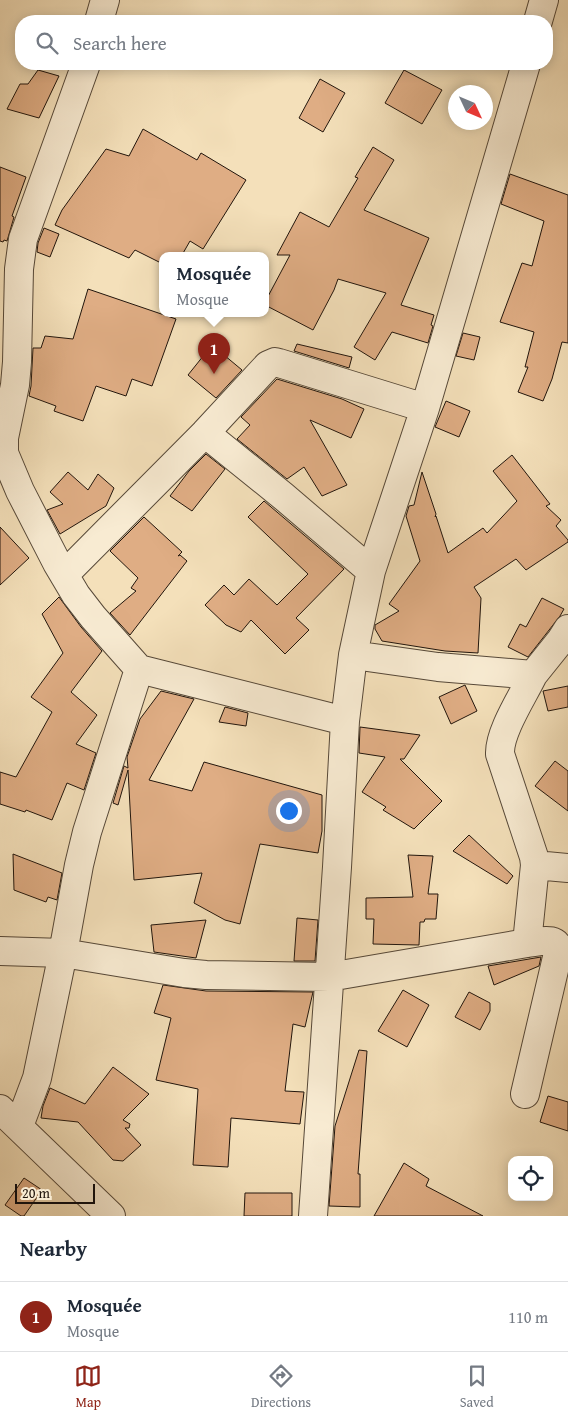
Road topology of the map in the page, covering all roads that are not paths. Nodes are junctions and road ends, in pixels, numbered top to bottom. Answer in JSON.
{"nodes":[{"id":1,"x":105,"y":0,"type":"edge"},
{"id":2,"x":544,"y":0,"type":"edge"},
{"id":3,"x":101,"y":15,"type":"edge"},
{"id":4,"x":540,"y":15,"type":"edge"},
{"id":5,"x":84,"y":70,"type":"edge"},
{"id":6,"x":524,"y":70,"type":"edge"},
{"id":7,"x":425,"y":408,"type":"junction"},
{"id":8,"x":206,"y":433,"type":"junction"},
{"id":9,"x":371,"y":571,"type":"junction"},
{"id":10,"x":64,"y":574,"type":"junction"},
{"id":11,"x":568,"y":629,"type":"edge"},
{"id":12,"x":353,"y":655,"type":"junction"},
{"id":13,"x":139,"y":669,"type":"junction"},
{"id":14,"x":533,"y":675,"type":"junction"},
{"id":15,"x":345,"y":721,"type":"junction"},
{"id":16,"x":535,"y":865,"type":"junction"},
{"id":17,"x":568,"y":868,"type":"edge"},
{"id":18,"x":527,"y":943,"type":"junction"},
{"id":19,"x":0,"y":951,"type":"edge"},
{"id":20,"x":63,"y":953,"type":"junction"},
{"id":21,"x":329,"y":977,"type":"junction"},
{"id":22,"x":525,"y":1094,"type":"dead end"},
{"id":23,"x":10,"y":1118,"type":"edge"},
{"id":24,"x":111,"y":1216,"type":"edge"},
{"id":25,"x":314,"y":1216,"type":"edge"}],
"edges":[{"from":1,"to":3,"type":"street"},
{"from":2,"to":4,"type":"street"},
{"from":5,"to":10,"type":"street"},
{"from":6,"to":7,"type":"street"},
{"from":7,"to":8,"type":"street"},
{"from":7,"to":9,"type":"street"},
{"from":8,"to":9,"type":"street"},
{"from":8,"to":10,"type":"street"},
{"from":9,"to":12,"type":"street"},
{"from":10,"to":13,"type":"street"},
{"from":11,"to":14,"type":"street"},
{"from":12,"to":14,"type":"street"},
{"from":12,"to":15,"type":"street"},
{"from":13,"to":15,"type":"street"},
{"from":13,"to":20,"type":"street"},
{"from":14,"to":16,"type":"street"},
{"from":15,"to":21,"type":"street"},
{"from":16,"to":17,"type":"street"},
{"from":16,"to":18,"type":"street"},
{"from":18,"to":21,"type":"street"},
{"from":18,"to":22,"type":"street"},
{"from":19,"to":20,"type":"street"},
{"from":20,"to":21,"type":"street"},
{"from":20,"to":23,"type":"street"},
{"from":21,"to":25,"type":"street"},
{"from":23,"to":24,"type":"street"}]}
